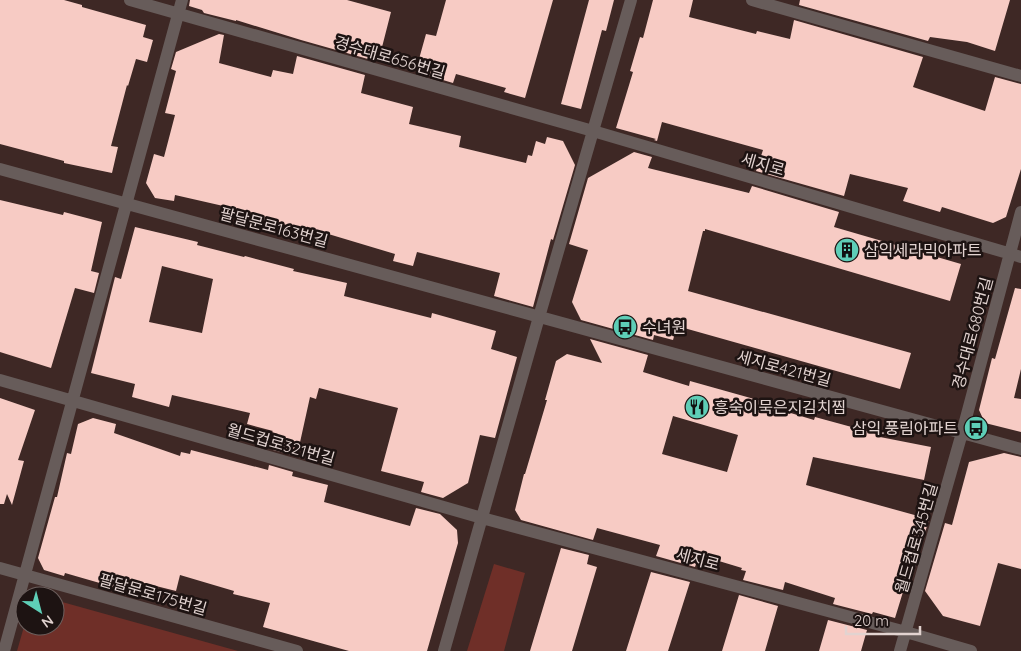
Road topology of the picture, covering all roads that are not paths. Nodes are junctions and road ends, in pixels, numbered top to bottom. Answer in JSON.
{"nodes":[{"id":1,"x":130,"y":0,"type":"edge"},
{"id":2,"x":182,"y":0,"type":"edge"},
{"id":3,"x":631,"y":0,"type":"edge"},
{"id":4,"x":752,"y":0,"type":"edge"},
{"id":5,"x":178,"y":14,"type":"junction"},
{"id":6,"x":1021,"y":76,"type":"edge"},
{"id":7,"x":593,"y":131,"type":"junction"},
{"id":8,"x":0,"y":169,"type":"edge"},
{"id":9,"x":126,"y":204,"type":"junction"},
{"id":10,"x":1021,"y":212,"type":"edge"},
{"id":11,"x":1016,"y":255,"type":"edge"},
{"id":12,"x":539,"y":317,"type":"junction"},
{"id":13,"x":0,"y":380,"type":"edge"},
{"id":14,"x":72,"y":401,"type":"junction"},
{"id":15,"x":962,"y":433,"type":"junction"},
{"id":16,"x":1021,"y":449,"type":"edge"},
{"id":17,"x":482,"y":518,"type":"junction"},
{"id":18,"x":0,"y":568,"type":"edge"},
{"id":19,"x":25,"y":575,"type":"junction"},
{"id":20,"x":906,"y":632,"type":"junction"},
{"id":21,"x":4,"y":651,"type":"edge"},
{"id":22,"x":297,"y":651,"type":"edge"},
{"id":23,"x":444,"y":651,"type":"edge"},
{"id":24,"x":900,"y":651,"type":"edge"},
{"id":25,"x":971,"y":651,"type":"edge"}],
"edges":[{"from":1,"to":5,"type":"street","name":"경수대로656번길"},
{"from":2,"to":5,"type":"street"},
{"from":3,"to":7,"type":"street"},
{"from":4,"to":6,"type":"street"},
{"from":5,"to":7,"type":"street","name":"경수대로656번길"},
{"from":5,"to":9,"type":"street"},
{"from":7,"to":11,"type":"street","name":"세지로"},
{"from":7,"to":12,"type":"street"},
{"from":8,"to":9,"type":"street","name":"팔달문로163번길"},
{"from":9,"to":12,"type":"street","name":"팔달문로163번길"},
{"from":9,"to":14,"type":"street"},
{"from":10,"to":11,"type":"street","name":"경수대로680번길"},
{"from":11,"to":15,"type":"street","name":"경수대로680번길"},
{"from":12,"to":15,"type":"street","name":"세지로421번길"},
{"from":12,"to":17,"type":"street"},
{"from":13,"to":14,"type":"street","name":"월드컵로321번길"},
{"from":14,"to":17,"type":"street","name":"월드컵로321번길"},
{"from":14,"to":19,"type":"street"},
{"from":15,"to":16,"type":"street","name":"세지로421번길"},
{"from":15,"to":20,"type":"street","name":"월드컵로345번길"},
{"from":17,"to":20,"type":"street","name":"세지로"},
{"from":17,"to":23,"type":"street"},
{"from":18,"to":19,"type":"street","name":"팔달문로175번길"},
{"from":19,"to":21,"type":"street"},
{"from":19,"to":22,"type":"street","name":"팔달문로175번길"},
{"from":20,"to":24,"type":"street","name":"월드컵로345번길"},
{"from":20,"to":25,"type":"street","name":"세지로"}]}
